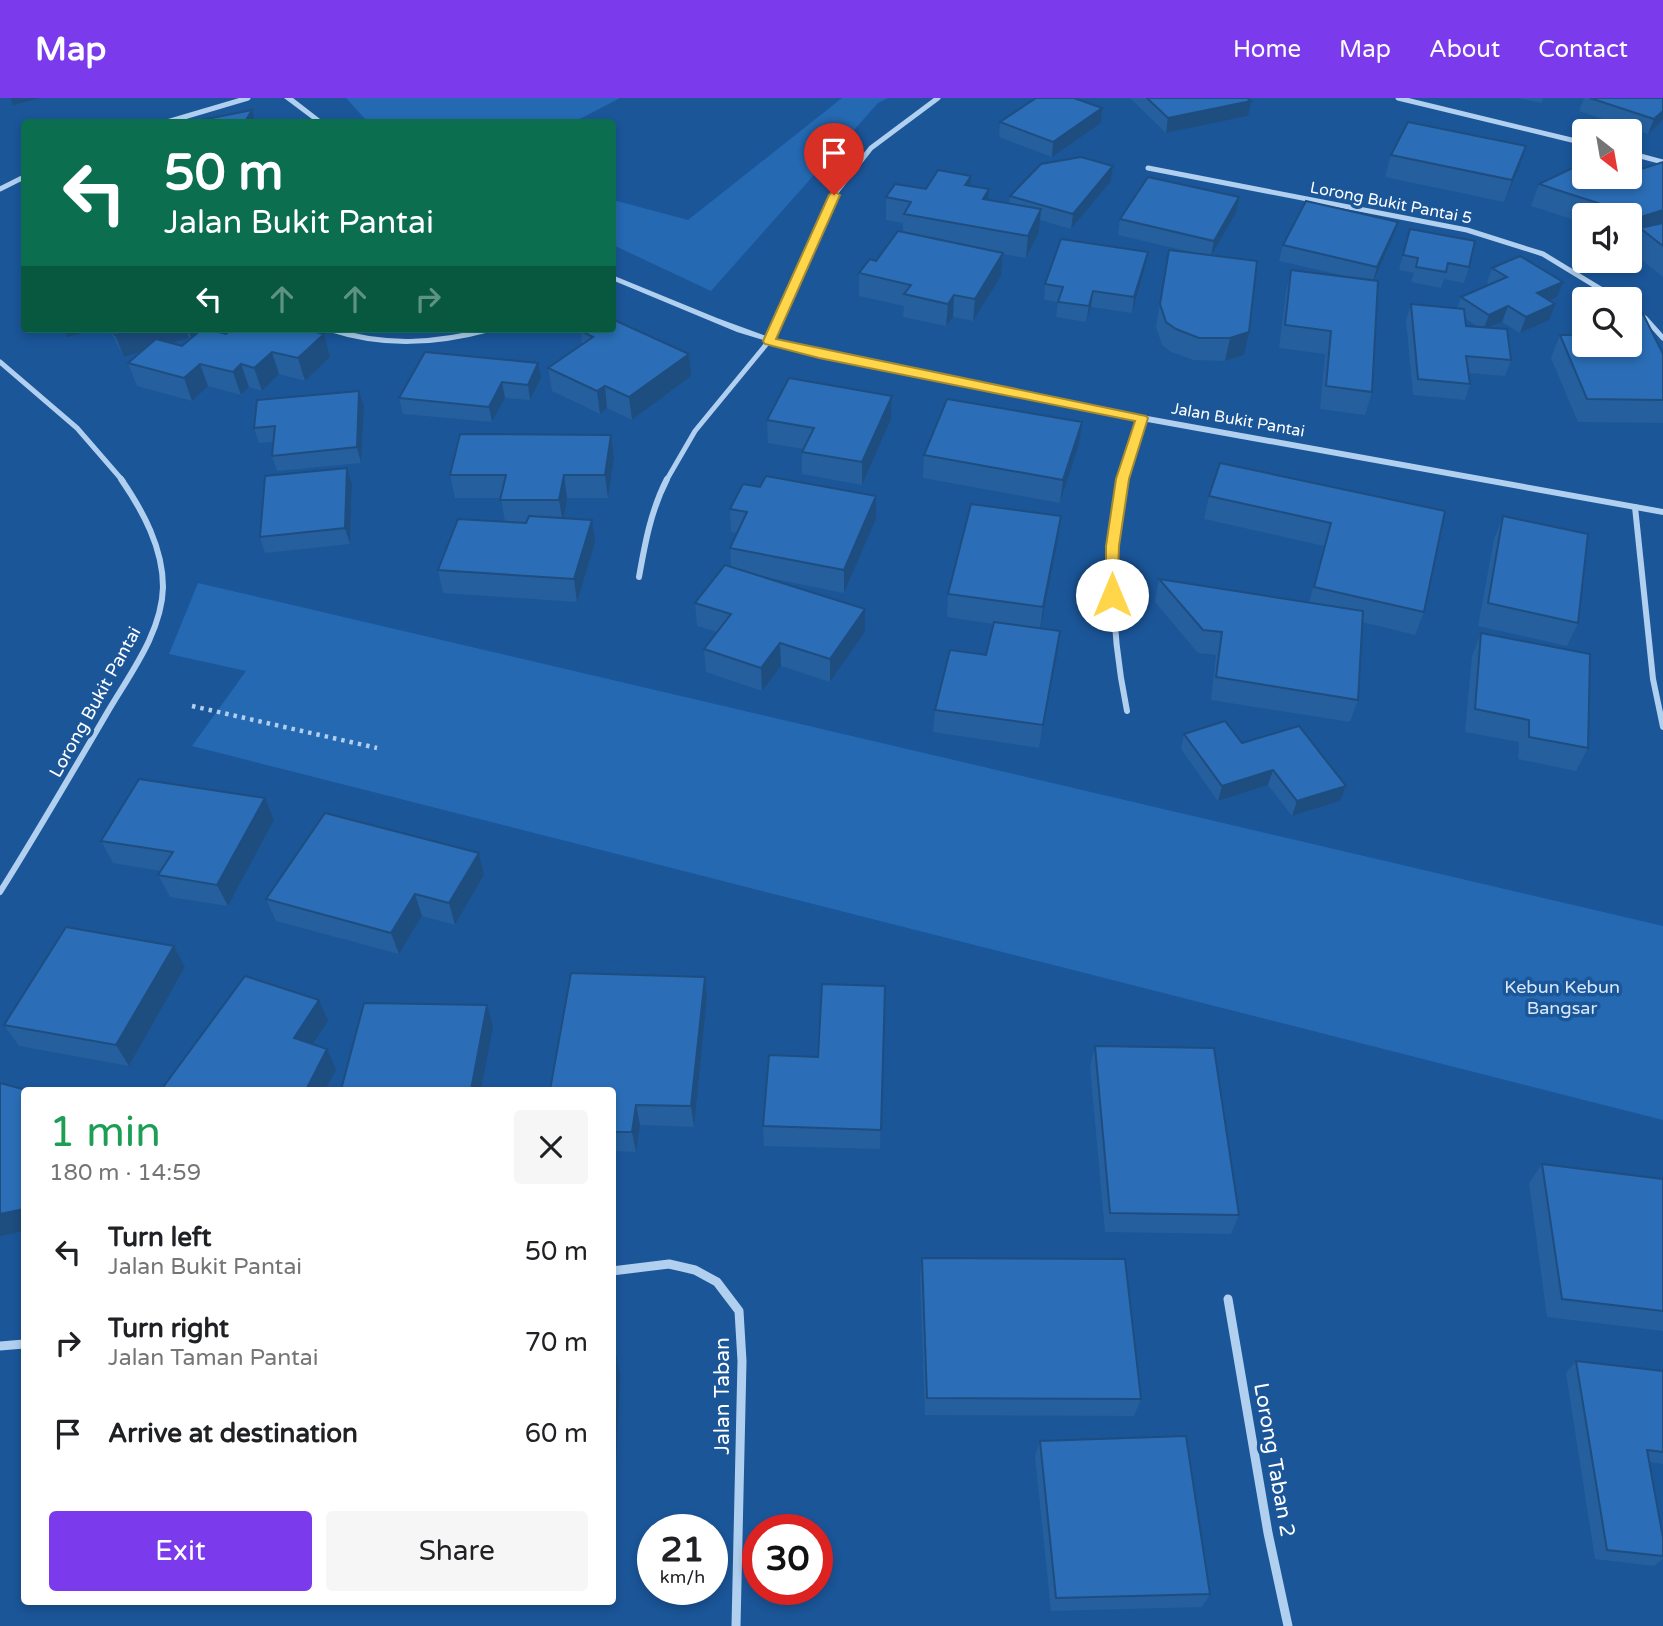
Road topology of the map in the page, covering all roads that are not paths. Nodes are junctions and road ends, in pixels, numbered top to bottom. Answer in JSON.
{"nodes":[{"id":1,"x":248,"y":98,"type":"edge"},
{"id":2,"x":288,"y":98,"type":"edge"},
{"id":3,"x":938,"y":98,"type":"edge"},
{"id":4,"x":1398,"y":98,"type":"edge"},
{"id":5,"x":177,"y":119,"type":"edge"},
{"id":6,"x":316,"y":119,"type":"edge"},
{"id":7,"x":1572,"y":140,"type":"edge"},
{"id":8,"x":1642,"y":156,"type":"edge"},
{"id":9,"x":1663,"y":162,"type":"edge"},
{"id":10,"x":1147,"y":168,"type":"dead end"},
{"id":11,"x":21,"y":178,"type":"edge"},
{"id":12,"x":0,"y":189,"type":"edge"},
{"id":13,"x":616,"y":279,"type":"edge"},
{"id":14,"x":1597,"y":287,"type":"edge"},
{"id":15,"x":1642,"y":316,"type":"edge"},
{"id":16,"x":343,"y":333,"type":"edge"},
{"id":17,"x":475,"y":333,"type":"edge"},
{"id":18,"x":1663,"y":338,"type":"edge"},
{"id":19,"x":769,"y":341,"type":"junction"},
{"id":20,"x":0,"y":362,"type":"edge"},
{"id":21,"x":1142,"y":418,"type":"junction"},
{"id":22,"x":1635,"y":507,"type":"junction"},
{"id":23,"x":1663,"y":512,"type":"edge"},
{"id":24,"x":639,"y":577,"type":"dead end"},
{"id":25,"x":1653,"y":678,"type":"junction"},
{"id":26,"x":1663,"y":682,"type":"edge"},
{"id":27,"x":1127,"y":711,"type":"dead end"},
{"id":28,"x":1663,"y":727,"type":"edge"},
{"id":29,"x":0,"y":892,"type":"edge"},
{"id":30,"x":616,"y":1271,"type":"edge"},
{"id":31,"x":1228,"y":1299,"type":"dead end"},
{"id":32,"x":21,"y":1344,"type":"edge"},
{"id":33,"x":0,"y":1346,"type":"edge"},
{"id":34,"x":736,"y":1626,"type":"edge"},
{"id":35,"x":1288,"y":1626,"type":"edge"}],
"edges":[{"from":1,"to":5,"type":"street"},
{"from":2,"to":6,"type":"street"},
{"from":3,"to":19,"type":"street"},
{"from":4,"to":7,"type":"street"},
{"from":8,"to":9,"type":"street"},
{"from":10,"to":14,"type":"street","name":"Lorong Bukit Pantai 5"},
{"from":11,"to":12,"type":"street"},
{"from":13,"to":19,"type":"street","name":"Jalan Bukit Pantai"},
{"from":15,"to":18,"type":"street"},
{"from":16,"to":17,"type":"street"},
{"from":19,"to":21,"type":"street","name":"Jalan Bukit Pantai"},
{"from":19,"to":24,"type":"street"},
{"from":20,"to":29,"type":"street","name":"Lorong Bukit Pantai"},
{"from":21,"to":22,"type":"street","name":"Jalan Bukit Pantai"},
{"from":21,"to":27,"type":"street"},
{"from":22,"to":23,"type":"street","name":"Jalan Bukit Pantai"},
{"from":22,"to":25,"type":"street"},
{"from":25,"to":26,"type":"street"},
{"from":25,"to":28,"type":"street"},
{"from":30,"to":34,"type":"street","name":"Jalan Taban"},
{"from":31,"to":35,"type":"street","name":"Lorong Taban 2"},
{"from":32,"to":33,"type":"street"}]}
